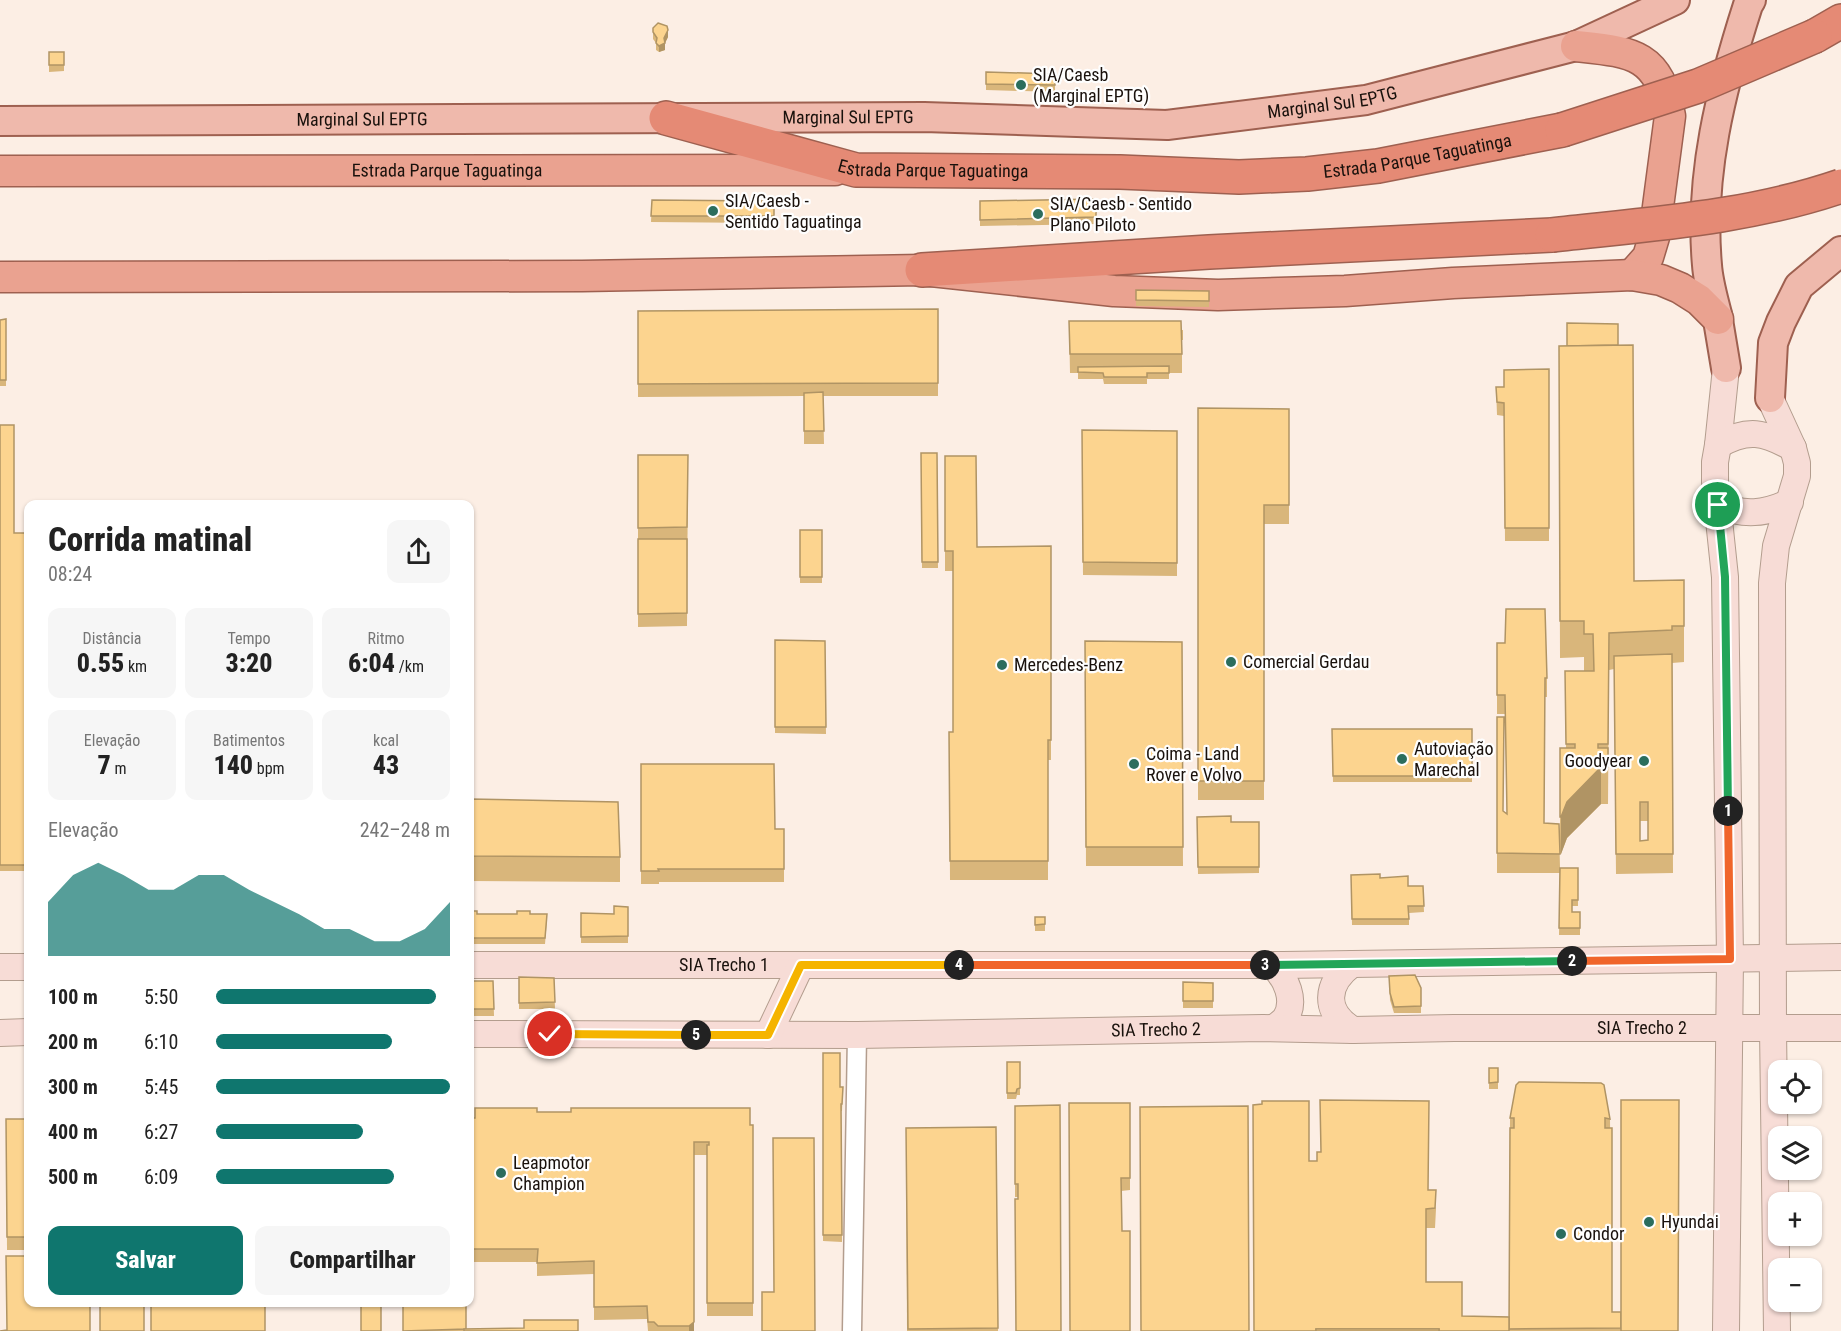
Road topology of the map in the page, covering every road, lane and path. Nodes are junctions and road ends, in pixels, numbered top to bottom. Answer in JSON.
{"nodes":[{"id":1,"x":1675,"y":0,"type":"edge"},
{"id":2,"x":1751,"y":0,"type":"edge"},
{"id":3,"x":1828,"y":28,"type":"edge"},
{"id":4,"x":1576,"y":46,"type":"junction"},
{"id":5,"x":666,"y":118,"type":"junction"},
{"id":6,"x":0,"y":121,"type":"edge"},
{"id":7,"x":856,"y":170,"type":"junction"},
{"id":8,"x":0,"y":171,"type":"edge"},
{"id":9,"x":1841,"y":186,"type":"edge"},
{"id":10,"x":1841,"y":251,"type":"edge"},
{"id":11,"x":922,"y":270,"type":"junction"},
{"id":12,"x":1632,"y":275,"type":"junction"},
{"id":13,"x":0,"y":277,"type":"edge"},
{"id":14,"x":1718,"y":319,"type":"junction"},
{"id":15,"x":1726,"y":368,"type":"joint"},
{"id":16,"x":1770,"y":398,"type":"joint"},
{"id":17,"x":1718,"y":445,"type":"junction"},
{"id":18,"x":1793,"y":448,"type":"junction"},
{"id":19,"x":1790,"y":502,"type":"junction"},
{"id":20,"x":1718,"y":505,"type":"junction"},
{"id":21,"x":1841,"y":957,"type":"edge"},
{"id":22,"x":1730,"y":959,"type":"junction"},
{"id":23,"x":1774,"y":959,"type":"junction"},
{"id":24,"x":1352,"y":964,"type":"junction"},
{"id":25,"x":474,"y":965,"type":"edge"},
{"id":26,"x":801,"y":965,"type":"junction"},
{"id":27,"x":1272,"y":965,"type":"junction"},
{"id":28,"x":24,"y":966,"type":"edge"},
{"id":29,"x":0,"y":967,"type":"edge"},
{"id":30,"x":1729,"y":1027,"type":"junction"},
{"id":31,"x":1273,"y":1028,"type":"junction"},
{"id":32,"x":1841,"y":1028,"type":"edge"},
{"id":33,"x":1773,"y":1029,"type":"junction"},
{"id":34,"x":1353,"y":1030,"type":"junction"},
{"id":35,"x":24,"y":1032,"type":"edge"},
{"id":36,"x":0,"y":1033,"type":"edge"},
{"id":37,"x":474,"y":1034,"type":"edge"},
{"id":38,"x":768,"y":1035,"type":"junction"},
{"id":39,"x":856,"y":1035,"type":"junction"},
{"id":40,"x":852,"y":1331,"type":"edge"},
{"id":41,"x":1726,"y":1331,"type":"edge"},
{"id":42,"x":1777,"y":1331,"type":"edge"}],
"edges":[{"from":1,"to":4,"type":"main road","name":"Marginal Sul EPTG"},
{"from":2,"to":14,"type":"main road"},
{"from":3,"to":7,"type":"highway","name":"Estrada Parque Taguatinga","bridge":true},
{"from":4,"to":5,"type":"main road","name":"Marginal Sul EPTG"},
{"from":4,"to":12,"type":"highway"},
{"from":5,"to":6,"type":"main road","name":"Marginal Sul EPTG"},
{"from":5,"to":7,"type":"highway"},
{"from":7,"to":8,"type":"highway","name":"Estrada Parque Taguatinga"},
{"from":9,"to":11,"type":"highway","bridge":true},
{"from":10,"to":16,"type":"main road"},
{"from":11,"to":12,"type":"highway"},
{"from":11,"to":13,"type":"highway"},
{"from":12,"to":14,"type":"highway"},
{"from":14,"to":15,"type":"main road"},
{"from":15,"to":17,"type":"main road"},
{"from":16,"to":18,"type":"main road"},
{"from":17,"to":18,"type":"main road"},
{"from":17,"to":20,"type":"main road"},
{"from":18,"to":19,"type":"main road"},
{"from":19,"to":20,"type":"main road"},
{"from":19,"to":23,"type":"main road"},
{"from":20,"to":22,"type":"main road"},
{"from":21,"to":23,"type":"main road","name":"SIA Trecho 1"},
{"from":22,"to":23,"type":"main road","name":"SIA Trecho 1"},
{"from":22,"to":24,"type":"main road","name":"SIA Trecho 1"},
{"from":22,"to":30,"type":"main road"},
{"from":23,"to":33,"type":"main road"},
{"from":24,"to":27,"type":"main road","name":"SIA Trecho 1"},
{"from":24,"to":34,"type":"main road"},
{"from":25,"to":26,"type":"main road","name":"SIA Trecho 1"},
{"from":26,"to":27,"type":"main road","name":"SIA Trecho 1"},
{"from":26,"to":38,"type":"main road"},
{"from":27,"to":31,"type":"main road"},
{"from":28,"to":29,"type":"main road"},
{"from":30,"to":33,"type":"main road","name":"SIA Trecho 2"},
{"from":30,"to":34,"type":"main road","name":"SIA Trecho 2"},
{"from":30,"to":41,"type":"main road"},
{"from":31,"to":34,"type":"main road","name":"SIA Trecho 2"},
{"from":31,"to":39,"type":"main road","name":"SIA Trecho 2"},
{"from":32,"to":33,"type":"main road","name":"SIA Trecho 2"},
{"from":33,"to":42,"type":"main road"},
{"from":35,"to":36,"type":"main road"},
{"from":37,"to":38,"type":"main road","name":"SIA Trecho 2"},
{"from":38,"to":39,"type":"main road","name":"SIA Trecho 2"},
{"from":39,"to":40,"type":"street"}]}
